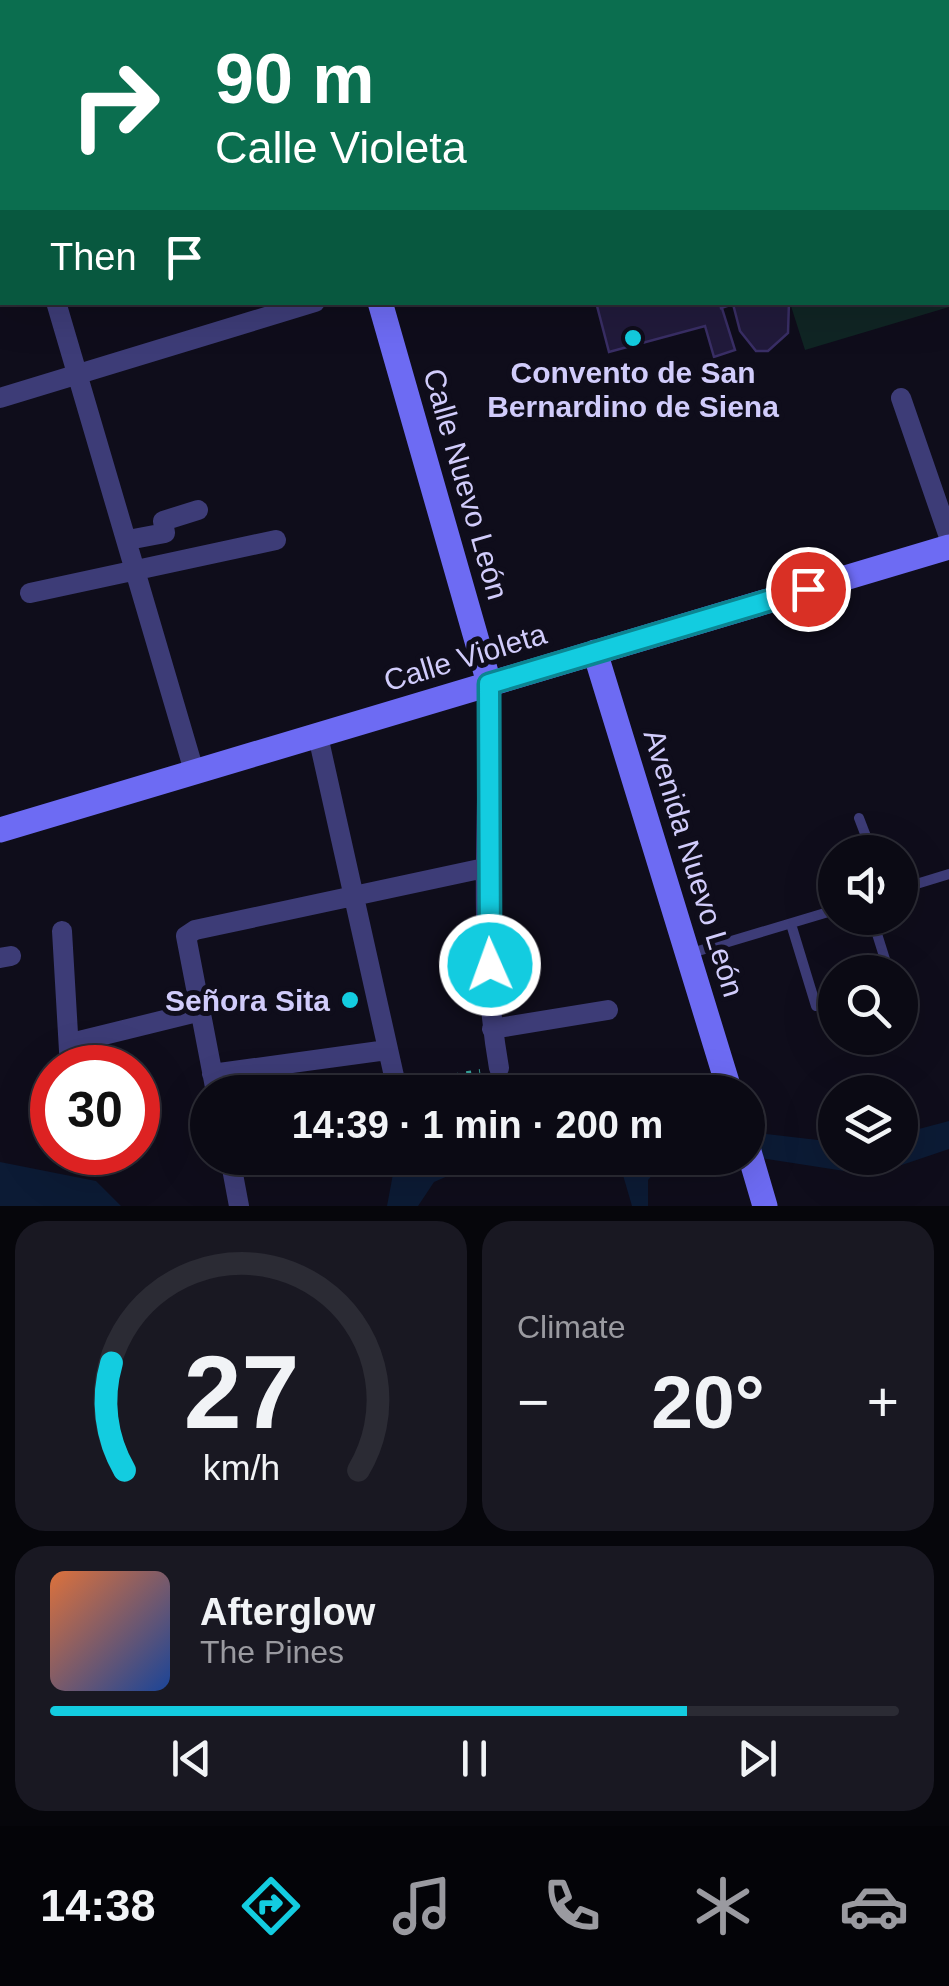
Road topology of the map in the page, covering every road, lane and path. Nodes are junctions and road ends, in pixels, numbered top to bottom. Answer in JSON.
{"nodes":[{"id":1,"x":57,"y":305,"type":"edge"},
{"id":2,"x":305,"y":305,"type":"edge"},
{"id":3,"x":381,"y":305,"type":"edge"},
{"id":4,"x":78,"y":376,"type":"junction"},
{"id":5,"x":0,"y":398,"type":"edge"},
{"id":6,"x":901,"y":398,"type":"dead end"},
{"id":7,"x":198,"y":510,"type":"dead end"},
{"id":8,"x":949,"y":537,"type":"edge"},
{"id":9,"x":128,"y":540,"type":"junction"},
{"id":10,"x":276,"y":540,"type":"dead end"},
{"id":11,"x":949,"y":548,"type":"edge"},
{"id":12,"x":135,"y":568,"type":"junction"},
{"id":13,"x":30,"y":594,"type":"dead end"},
{"id":14,"x":596,"y":652,"type":"junction"},
{"id":15,"x":489,"y":684,"type":"junction"},
{"id":16,"x":318,"y":736,"type":"junction"},
{"id":17,"x":194,"y":771,"type":"junction"},
{"id":18,"x":859,"y":818,"type":"dead end"},
{"id":19,"x":0,"y":830,"type":"edge"},
{"id":20,"x":866,"y":835,"type":"edge"},
{"id":21,"x":489,"y":867,"type":"junction"},
{"id":22,"x":949,"y":874,"type":"edge"},
{"id":23,"x":918,"y":883,"type":"edge"},
{"id":24,"x":351,"y":898,"type":"junction"},
{"id":25,"x":818,"y":915,"type":"edge"},
{"id":26,"x":791,"y":924,"type":"junction"},
{"id":27,"x":62,"y":931,"type":"dead end"},
{"id":28,"x":687,"y":954,"type":"junction"},
{"id":29,"x":816,"y":1006,"type":"dead end"},
{"id":30,"x":201,"y":1010,"type":"junction"},
{"id":31,"x":608,"y":1010,"type":"dead end"},
{"id":32,"x":492,"y":1029,"type":"junction"},
{"id":33,"x":71,"y":1043,"type":"joint"},
{"id":34,"x":388,"y":1050,"type":"junction"},
{"id":35,"x":499,"y":1068,"type":"joint"},
{"id":36,"x":213,"y":1075,"type":"edge"},
{"id":37,"x":247,"y":1075,"type":"edge"},
{"id":38,"x":394,"y":1075,"type":"edge"},
{"id":39,"x":457,"y":1075,"type":"edge"},
{"id":40,"x":725,"y":1075,"type":"edge"},
{"id":41,"x":233,"y":1175,"type":"edge"},
{"id":42,"x":756,"y":1175,"type":"edge"},
{"id":43,"x":239,"y":1206,"type":"edge"},
{"id":44,"x":765,"y":1206,"type":"edge"}],
"edges":[{"from":1,"to":4,"type":"street"},
{"from":2,"to":4,"type":"street"},
{"from":3,"to":15,"type":"street","name":"Calle Nuevo León"},
{"from":4,"to":5,"type":"street"},
{"from":4,"to":9,"type":"street"},
{"from":6,"to":8,"type":"street"},
{"from":7,"to":9,"type":"street"},
{"from":9,"to":12,"type":"street"},
{"from":10,"to":12,"type":"street"},
{"from":11,"to":14,"type":"street","name":"Calle Violeta"},
{"from":12,"to":13,"type":"street"},
{"from":12,"to":17,"type":"street"},
{"from":14,"to":15,"type":"street","name":"Calle Violeta"},
{"from":14,"to":28,"type":"street","name":"Avenida Nuevo León"},
{"from":15,"to":16,"type":"street","name":"Calle Violeta"},
{"from":15,"to":21,"type":"street"},
{"from":16,"to":17,"type":"street","name":"Calle Violeta"},
{"from":16,"to":24,"type":"street"},
{"from":17,"to":19,"type":"street","name":"Calle Violeta"},
{"from":18,"to":20,"type":"lane"},
{"from":21,"to":24,"type":"street"},
{"from":21,"to":32,"type":"street"},
{"from":22,"to":23,"type":"lane"},
{"from":24,"to":30,"type":"street"},
{"from":24,"to":34,"type":"street"},
{"from":25,"to":26,"type":"lane"},
{"from":26,"to":28,"type":"lane"},
{"from":26,"to":29,"type":"lane"},
{"from":27,"to":33,"type":"street"},
{"from":28,"to":40,"type":"street","name":"Avenida Nuevo León"},
{"from":30,"to":33,"type":"street"},
{"from":30,"to":36,"type":"street"},
{"from":31,"to":32,"type":"street"},
{"from":32,"to":35,"type":"street"},
{"from":34,"to":37,"type":"street"},
{"from":34,"to":38,"type":"street"},
{"from":35,"to":39,"type":"path"},
{"from":41,"to":43,"type":"street"},
{"from":42,"to":44,"type":"street"}]}
